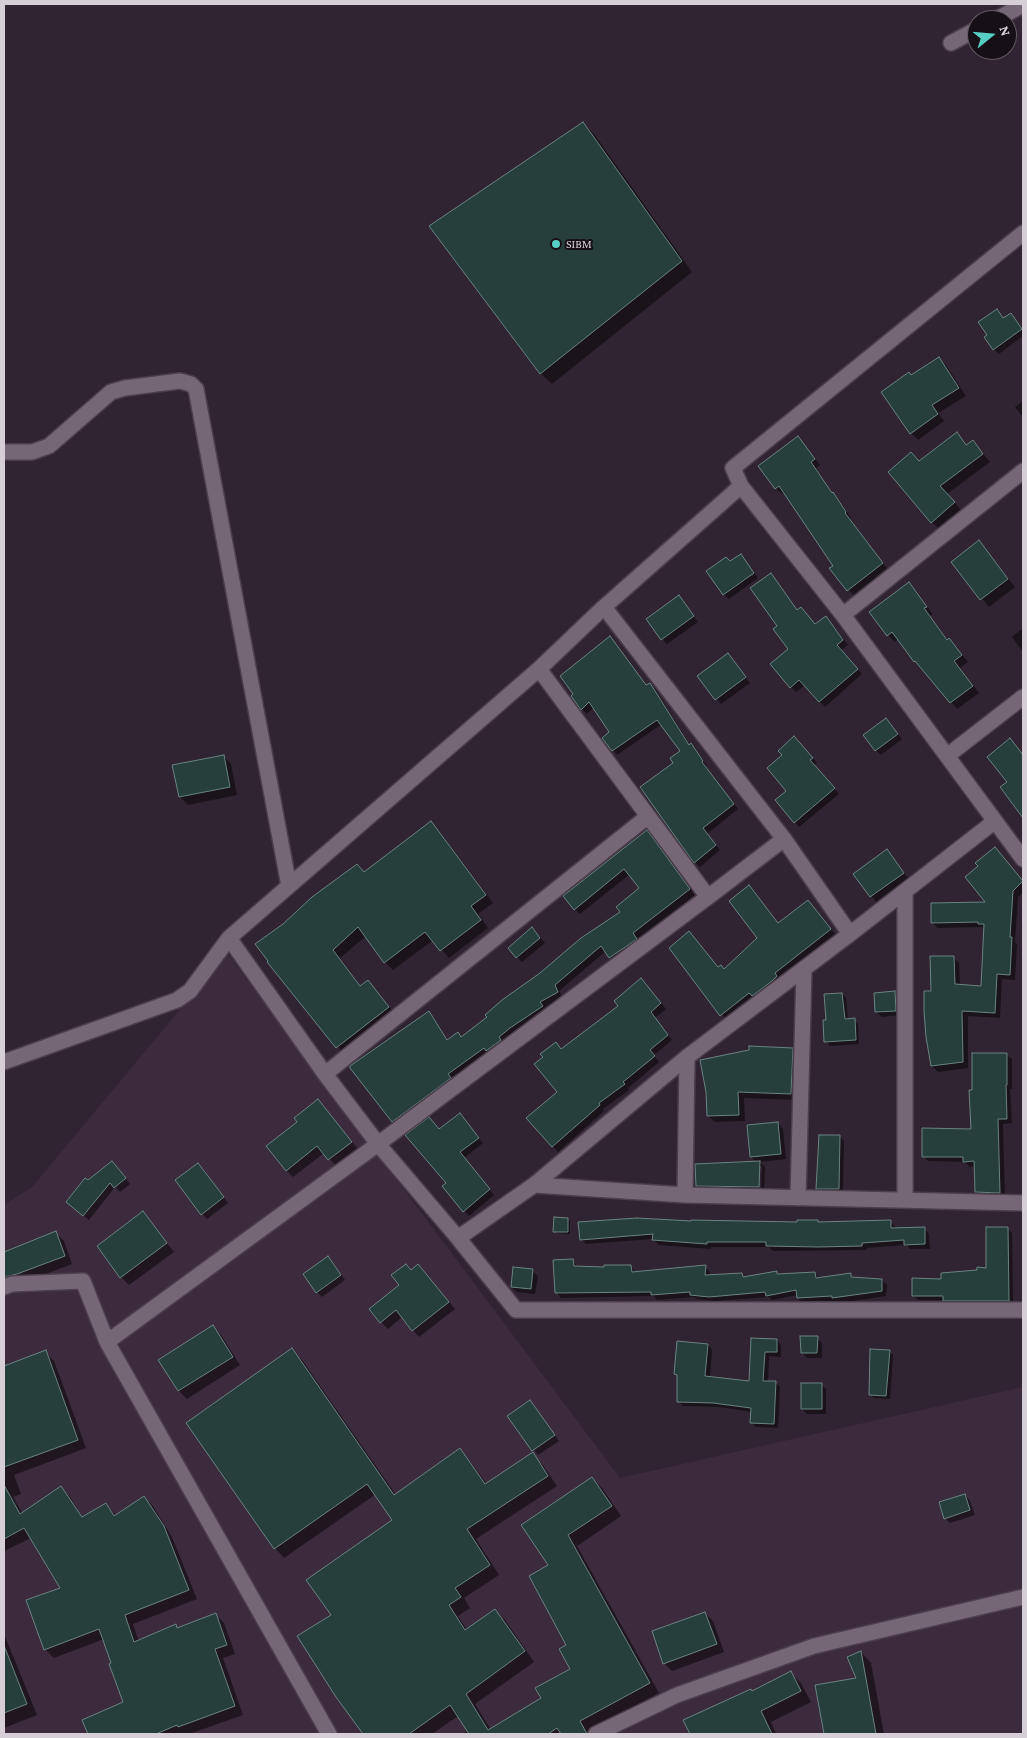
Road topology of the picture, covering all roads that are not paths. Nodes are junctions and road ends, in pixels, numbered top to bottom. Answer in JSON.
{"nodes":[{"id":1,"x":967,"y":34,"type":"edge"},
{"id":2,"x":951,"y":43,"type":"dead end"},
{"id":3,"x":1023,"y":233,"type":"edge"},
{"id":4,"x":4,"y":452,"type":"edge"},
{"id":5,"x":1023,"y":471,"type":"edge"},
{"id":6,"x":741,"y":486,"type":"junction"},
{"id":7,"x":604,"y":607,"type":"junction"},
{"id":8,"x":843,"y":615,"type":"junction"},
{"id":9,"x":539,"y":669,"type":"junction"},
{"id":10,"x":1023,"y":696,"type":"edge"},
{"id":11,"x":947,"y":756,"type":"junction"},
{"id":12,"x":647,"y":817,"type":"junction"},
{"id":13,"x":995,"y":821,"type":"junction"},
{"id":14,"x":784,"y":839,"type":"junction"},
{"id":15,"x":1023,"y":860,"type":"edge"},
{"id":16,"x":289,"y":886,"type":"junction"},
{"id":17,"x":905,"y":891,"type":"junction"},
{"id":18,"x":708,"y":897,"type":"junction"},
{"id":19,"x":850,"y":934,"type":"junction"},
{"id":20,"x":229,"y":938,"type":"junction"},
{"id":21,"x":804,"y":970,"type":"junction"},
{"id":22,"x":687,"y":1058,"type":"junction"},
{"id":23,"x":4,"y":1062,"type":"edge"},
{"id":24,"x":325,"y":1074,"type":"junction"},
{"id":25,"x":378,"y":1144,"type":"junction"},
{"id":26,"x":534,"y":1185,"type":"junction"},
{"id":27,"x":685,"y":1195,"type":"junction"},
{"id":28,"x":798,"y":1198,"type":"junction"},
{"id":29,"x":905,"y":1200,"type":"junction"},
{"id":30,"x":1023,"y":1203,"type":"edge"},
{"id":31,"x":458,"y":1238,"type":"junction"},
{"id":32,"x":4,"y":1287,"type":"edge"},
{"id":33,"x":1023,"y":1310,"type":"edge"},
{"id":34,"x":107,"y":1342,"type":"junction"},
{"id":35,"x":1023,"y":1597,"type":"edge"},
{"id":36,"x":329,"y":1734,"type":"edge"},
{"id":37,"x":596,"y":1734,"type":"edge"}],
"edges":[{"from":1,"to":2,"type":"street"},
{"from":3,"to":6,"type":"street"},
{"from":4,"to":16,"type":"street"},
{"from":5,"to":8,"type":"street"},
{"from":6,"to":7,"type":"street"},
{"from":6,"to":8,"type":"street"},
{"from":7,"to":9,"type":"street"},
{"from":7,"to":14,"type":"street"},
{"from":8,"to":11,"type":"street"},
{"from":9,"to":12,"type":"street"},
{"from":9,"to":16,"type":"street"},
{"from":10,"to":11,"type":"street"},
{"from":11,"to":13,"type":"street"},
{"from":12,"to":18,"type":"street"},
{"from":12,"to":24,"type":"street"},
{"from":13,"to":15,"type":"street"},
{"from":13,"to":17,"type":"street"},
{"from":14,"to":18,"type":"street"},
{"from":14,"to":19,"type":"street"},
{"from":16,"to":20,"type":"street"},
{"from":17,"to":19,"type":"street"},
{"from":17,"to":29,"type":"street"},
{"from":18,"to":25,"type":"street"},
{"from":19,"to":21,"type":"street"},
{"from":20,"to":23,"type":"street"},
{"from":20,"to":24,"type":"street"},
{"from":21,"to":22,"type":"street"},
{"from":21,"to":28,"type":"street"},
{"from":22,"to":26,"type":"street"},
{"from":22,"to":27,"type":"street"},
{"from":24,"to":25,"type":"street"},
{"from":25,"to":31,"type":"street"},
{"from":25,"to":34,"type":"street"},
{"from":26,"to":27,"type":"street"},
{"from":26,"to":31,"type":"street"},
{"from":27,"to":28,"type":"street"},
{"from":28,"to":29,"type":"street"},
{"from":29,"to":30,"type":"street"},
{"from":31,"to":33,"type":"street"},
{"from":32,"to":34,"type":"street"},
{"from":34,"to":36,"type":"street"},
{"from":35,"to":37,"type":"street"}]}
